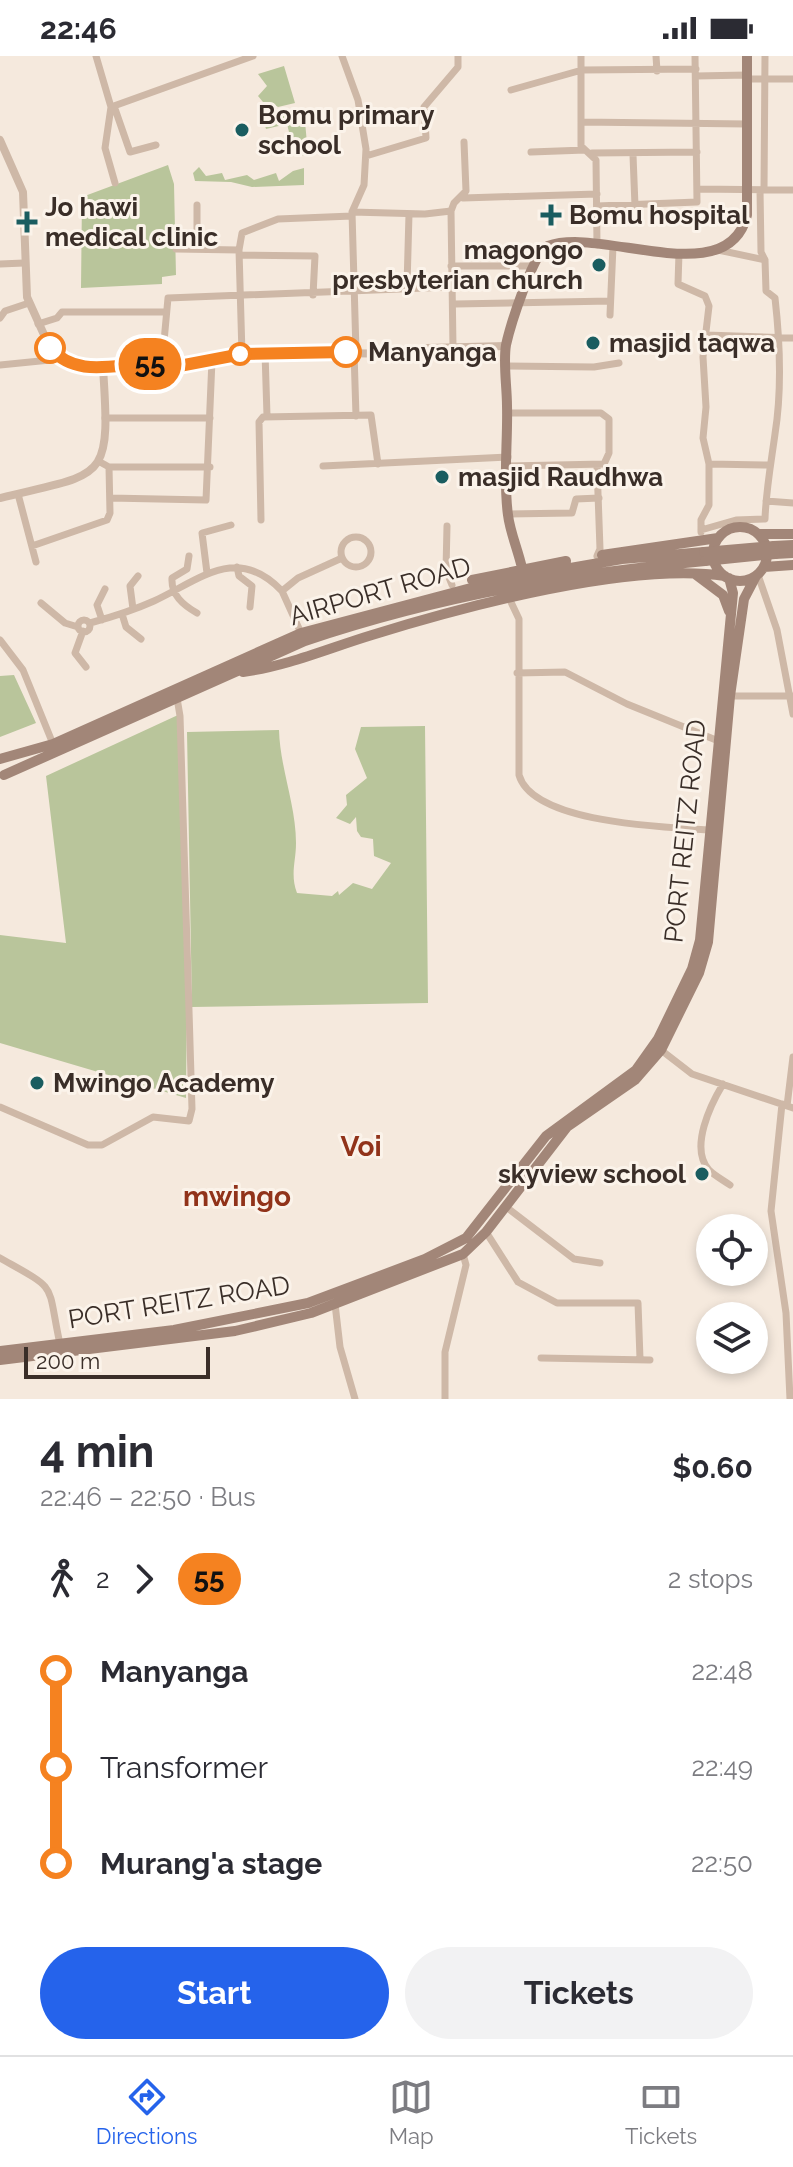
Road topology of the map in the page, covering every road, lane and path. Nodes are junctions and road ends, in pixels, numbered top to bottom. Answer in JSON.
{"nodes":[{"id":1,"x":96,"y":56,"type":"edge"},
{"id":2,"x":214,"y":56,"type":"edge"},
{"id":3,"x":253,"y":56,"type":"edge"},
{"id":4,"x":342,"y":56,"type":"edge"},
{"id":5,"x":458,"y":56,"type":"edge"},
{"id":6,"x":581,"y":56,"type":"edge"},
{"id":7,"x":656,"y":56,"type":"edge"},
{"id":8,"x":695,"y":56,"type":"edge"},
{"id":9,"x":747,"y":56,"type":"edge"},
{"id":10,"x":765,"y":56,"type":"edge"},
{"id":11,"x":219,"y":68,"type":"junction"},
{"id":12,"x":582,"y":70,"type":"junction"},
{"id":13,"x":657,"y":71,"type":"junction"},
{"id":14,"x":696,"y":72,"type":"junction"},
{"id":15,"x":747,"y":77,"type":"junction"},
{"id":16,"x":766,"y":79,"type":"junction"},
{"id":17,"x":793,"y":79,"type":"edge"},
{"id":18,"x":511,"y":90,"type":"dead end"},
{"id":19,"x":112,"y":107,"type":"junction"},
{"id":20,"x":581,"y":122,"type":"junction"},
{"id":21,"x":698,"y":124,"type":"junction"},
{"id":22,"x":747,"y":124,"type":"junction"},
{"id":23,"x":123,"y":135,"type":"junction"},
{"id":24,"x":0,"y":140,"type":"edge"},
{"id":25,"x":106,"y":140,"type":"junction"},
{"id":26,"x":464,"y":142,"type":"dead end"},
{"id":27,"x":156,"y":145,"type":"dead end"},
{"id":28,"x":587,"y":151,"type":"junction"},
{"id":29,"x":531,"y":152,"type":"dead end"},
{"id":30,"x":697,"y":152,"type":"junction"},
{"id":31,"x":633,"y":155,"type":"junction"},
{"id":32,"x":366,"y":156,"type":"junction"},
{"id":33,"x":115,"y":183,"type":"dead end"},
{"id":34,"x":698,"y":189,"type":"junction"},
{"id":35,"x":748,"y":190,"type":"junction"},
{"id":36,"x":762,"y":190,"type":"junction"},
{"id":37,"x":793,"y":190,"type":"edge"},
{"id":38,"x":597,"y":194,"type":"junction"},
{"id":39,"x":463,"y":198,"type":"junction"},
{"id":40,"x":197,"y":205,"type":"dead end"},
{"id":41,"x":597,"y":206,"type":"junction"},
{"id":42,"x":635,"y":206,"type":"junction"},
{"id":43,"x":451,"y":211,"type":"junction"},
{"id":44,"x":352,"y":214,"type":"junction"},
{"id":45,"x":409,"y":214,"type":"junction"},
{"id":46,"x":597,"y":245,"type":"junction"},
{"id":47,"x":613,"y":246,"type":"junction"},
{"id":48,"x":176,"y":249,"type":"dead end"},
{"id":49,"x":197,"y":249,"type":"junction"},
{"id":50,"x":718,"y":250,"type":"junction"},
{"id":51,"x":240,"y":252,"type":"junction"},
{"id":52,"x":679,"y":253,"type":"junction"},
{"id":53,"x":765,"y":260,"type":"junction"},
{"id":54,"x":24,"y":263,"type":"junction"},
{"id":55,"x":0,"y":264,"type":"edge"},
{"id":56,"x":451,"y":266,"type":"junction"},
{"id":57,"x":532,"y":266,"type":"junction"},
{"id":58,"x":407,"y":286,"type":"junction"},
{"id":59,"x":451,"y":287,"type":"junction"},
{"id":60,"x":355,"y":292,"type":"junction"},
{"id":61,"x":313,"y":295,"type":"junction"},
{"id":62,"x":241,"y":296,"type":"junction"},
{"id":63,"x":610,"y":301,"type":"junction"},
{"id":64,"x":29,"y":303,"type":"junction"},
{"id":65,"x":455,"y":304,"type":"junction"},
{"id":66,"x":521,"y":304,"type":"junction"},
{"id":67,"x":165,"y":312,"type":"junction"},
{"id":68,"x":610,"y":315,"type":"dead end"},
{"id":69,"x":0,"y":318,"type":"edge"},
{"id":70,"x":38,"y":324,"type":"junction"},
{"id":71,"x":706,"y":335,"type":"junction"},
{"id":72,"x":779,"y":338,"type":"junction"},
{"id":73,"x":793,"y":338,"type":"edge"},
{"id":74,"x":506,"y":346,"type":"junction"},
{"id":75,"x":453,"y":347,"type":"junction"},
{"id":76,"x":265,"y":352,"type":"junction"},
{"id":77,"x":355,"y":352,"type":"junction"},
{"id":78,"x":242,"y":354,"type":"junction"},
{"id":79,"x":60,"y":359,"type":"junction"},
{"id":80,"x":212,"y":360,"type":"junction"},
{"id":81,"x":162,"y":363,"type":"junction"},
{"id":82,"x":619,"y":363,"type":"dead end"},
{"id":83,"x":0,"y":365,"type":"edge"},
{"id":84,"x":507,"y":366,"type":"junction"},
{"id":85,"x":103,"y":368,"type":"junction"},
{"id":86,"x":508,"y":413,"type":"junction"},
{"id":87,"x":267,"y":416,"type":"junction"},
{"id":88,"x":356,"y":416,"type":"junction"},
{"id":89,"x":105,"y":418,"type":"junction"},
{"id":90,"x":210,"y":418,"type":"junction"},
{"id":91,"x":508,"y":461,"type":"junction"},
{"id":92,"x":100,"y":462,"type":"junction"},
{"id":93,"x":378,"y":464,"type":"junction"},
{"id":94,"x":709,"y":464,"type":"junction"},
{"id":95,"x":768,"y":465,"type":"junction"},
{"id":96,"x":323,"y":466,"type":"dead end"},
{"id":97,"x":597,"y":466,"type":"junction"},
{"id":98,"x":109,"y":467,"type":"junction"},
{"id":99,"x":210,"y":467,"type":"junction"},
{"id":100,"x":18,"y":494,"type":"junction"},
{"id":101,"x":0,"y":498,"type":"edge"},
{"id":102,"x":110,"y":498,"type":"junction"},
{"id":103,"x":599,"y":498,"type":"junction"},
{"id":104,"x":766,"y":501,"type":"junction"},
{"id":105,"x":793,"y":503,"type":"edge"},
{"id":106,"x":508,"y":514,"type":"junction"},
{"id":107,"x":261,"y":520,"type":"dead end"},
{"id":108,"x":231,"y":525,"type":"dead end"},
{"id":109,"x":447,"y":526,"type":"dead end"},
{"id":110,"x":759,"y":534,"type":"junction"},
{"id":111,"x":793,"y":534,"type":"edge"},
{"id":112,"x":702,"y":536,"type":"junction"},
{"id":113,"x":718,"y":538,"type":"junction"},
{"id":114,"x":793,"y":545,"type":"edge"},
{"id":115,"x":32,"y":546,"type":"junction"},
{"id":116,"x":793,"y":553,"type":"edge"},
{"id":117,"x":189,"y":556,"type":"dead end"},
{"id":118,"x":597,"y":556,"type":"junction"},
{"id":119,"x":342,"y":558,"type":"junction"},
{"id":120,"x":36,"y":562,"type":"dead end"},
{"id":121,"x":793,"y":565,"type":"edge"},
{"id":122,"x":237,"y":567,"type":"junction"},
{"id":123,"x":207,"y":573,"type":"junction"},
{"id":124,"x":694,"y":573,"type":"junction"},
{"id":125,"x":759,"y":573,"type":"junction"},
{"id":126,"x":528,"y":575,"type":"junction"},
{"id":127,"x":138,"y":576,"type":"dead end"},
{"id":128,"x":727,"y":577,"type":"junction"},
{"id":129,"x":452,"y":585,"type":"junction"},
{"id":130,"x":105,"y":589,"type":"dead end"},
{"id":131,"x":173,"y":591,"type":"junction"},
{"id":132,"x":282,"y":591,"type":"junction"},
{"id":133,"x":430,"y":597,"type":"junction"},
{"id":134,"x":510,"y":600,"type":"junction"},
{"id":135,"x":41,"y":603,"type":"dead end"},
{"id":136,"x":250,"y":607,"type":"dead end"},
{"id":137,"x":133,"y":609,"type":"junction"},
{"id":138,"x":197,"y":613,"type":"dead end"},
{"id":139,"x":730,"y":613,"type":"junction"},
{"id":140,"x":122,"y":614,"type":"junction"},
{"id":141,"x":102,"y":620,"type":"junction"},
{"id":142,"x":80,"y":629,"type":"junction"},
{"id":143,"x":301,"y":633,"type":"junction"},
{"id":144,"x":141,"y":639,"type":"dead end"},
{"id":145,"x":0,"y":640,"type":"edge"},
{"id":146,"x":86,"y":667,"type":"dead end"},
{"id":147,"x":230,"y":673,"type":"junction"},
{"id":148,"x":517,"y":673,"type":"junction"},
{"id":149,"x":730,"y":696,"type":"junction"},
{"id":150,"x":792,"y":696,"type":"edge"},
{"id":151,"x":177,"y":698,"type":"junction"},
{"id":152,"x":793,"y":714,"type":"edge"},
{"id":153,"x":716,"y":740,"type":"junction"},
{"id":154,"x":53,"y":744,"type":"junction"},
{"id":155,"x":0,"y":761,"type":"edge"},
{"id":156,"x":2,"y":778,"type":"edge"},
{"id":157,"x":710,"y":830,"type":"junction"},
{"id":158,"x":661,"y":1050,"type":"junction"},
{"id":159,"x":793,"y":1057,"type":"edge"},
{"id":160,"x":723,"y":1084,"type":"junction"},
{"id":161,"x":787,"y":1106,"type":"edge"},
{"id":162,"x":0,"y":1107,"type":"edge"},
{"id":163,"x":730,"y":1185,"type":"dead end"},
{"id":164,"x":505,"y":1206,"type":"junction"},
{"id":165,"x":486,"y":1232,"type":"junction"},
{"id":166,"x":463,"y":1254,"type":"junction"},
{"id":167,"x":0,"y":1258,"type":"edge"},
{"id":168,"x":600,"y":1263,"type":"dead end"},
{"id":169,"x":335,"y":1304,"type":"junction"},
{"id":170,"x":60,"y":1344,"type":"junction"},
{"id":171,"x":0,"y":1351,"type":"edge"},
{"id":172,"x":541,"y":1358,"type":"dead end"},
{"id":173,"x":640,"y":1359,"type":"junction"},
{"id":174,"x":0,"y":1360,"type":"edge"},
{"id":175,"x":650,"y":1360,"type":"dead end"},
{"id":176,"x":355,"y":1399,"type":"edge"},
{"id":177,"x":445,"y":1399,"type":"edge"},
{"id":178,"x":790,"y":1399,"type":"edge"}],
"edges":[{"from":1,"to":19,"type":"street"},
{"from":2,"to":11,"type":"street"},
{"from":3,"to":11,"type":"street"},
{"from":4,"to":32,"type":"street"},
{"from":5,"to":32,"type":"street"},
{"from":6,"to":12,"type":"street"},
{"from":7,"to":13,"type":"street"},
{"from":8,"to":14,"type":"street"},
{"from":9,"to":15,"type":"main road"},
{"from":10,"to":16,"type":"street"},
{"from":11,"to":19,"type":"street"},
{"from":12,"to":13,"type":"street"},
{"from":12,"to":18,"type":"street"},
{"from":12,"to":20,"type":"street"},
{"from":13,"to":14,"type":"street"},
{"from":14,"to":15,"type":"street"},
{"from":14,"to":21,"type":"street"},
{"from":15,"to":16,"type":"street"},
{"from":15,"to":22,"type":"main road"},
{"from":16,"to":17,"type":"street"},
{"from":16,"to":36,"type":"street"},
{"from":19,"to":23,"type":"street"},
{"from":19,"to":25,"type":"street"},
{"from":20,"to":21,"type":"street"},
{"from":20,"to":28,"type":"street"},
{"from":21,"to":22,"type":"street"},
{"from":21,"to":30,"type":"street"},
{"from":22,"to":35,"type":"main road"},
{"from":23,"to":25,"type":"street"},
{"from":23,"to":27,"type":"street"},
{"from":24,"to":54,"type":"street"},
{"from":25,"to":33,"type":"street"},
{"from":26,"to":39,"type":"street"},
{"from":28,"to":29,"type":"street"},
{"from":28,"to":31,"type":"street"},
{"from":28,"to":38,"type":"street"},
{"from":30,"to":31,"type":"street"},
{"from":30,"to":34,"type":"street"},
{"from":31,"to":42,"type":"street"},
{"from":32,"to":44,"type":"street"},
{"from":34,"to":35,"type":"street"},
{"from":34,"to":42,"type":"street"},
{"from":35,"to":36,"type":"street"},
{"from":35,"to":50,"type":"main road"},
{"from":36,"to":37,"type":"street"},
{"from":36,"to":53,"type":"street"},
{"from":38,"to":39,"type":"street"},
{"from":38,"to":41,"type":"street"},
{"from":39,"to":43,"type":"street"},
{"from":40,"to":49,"type":"street"},
{"from":41,"to":42,"type":"street"},
{"from":41,"to":46,"type":"street"},
{"from":43,"to":45,"type":"street"},
{"from":43,"to":56,"type":"street"},
{"from":44,"to":45,"type":"street"},
{"from":44,"to":51,"type":"street"},
{"from":44,"to":60,"type":"street"},
{"from":45,"to":58,"type":"street"},
{"from":46,"to":47,"type":"main road"},
{"from":46,"to":57,"type":"main road"},
{"from":47,"to":52,"type":"main road"},
{"from":47,"to":63,"type":"street"},
{"from":48,"to":49,"type":"street"},
{"from":49,"to":51,"type":"street"},
{"from":50,"to":52,"type":"main road"},
{"from":50,"to":53,"type":"street"},
{"from":51,"to":61,"type":"street"},
{"from":51,"to":62,"type":"street"},
{"from":52,"to":71,"type":"street"},
{"from":53,"to":72,"type":"street"},
{"from":54,"to":55,"type":"street"},
{"from":54,"to":64,"type":"street"},
{"from":56,"to":57,"type":"street"},
{"from":56,"to":59,"type":"street"},
{"from":57,"to":66,"type":"main road"},
{"from":58,"to":59,"type":"street"},
{"from":58,"to":60,"type":"street"},
{"from":59,"to":65,"type":"street"},
{"from":60,"to":61,"type":"street"},
{"from":60,"to":77,"type":"street"},
{"from":61,"to":62,"type":"street"},
{"from":62,"to":67,"type":"street"},
{"from":62,"to":78,"type":"street"},
{"from":63,"to":66,"type":"street"},
{"from":63,"to":68,"type":"street"},
{"from":64,"to":69,"type":"street"},
{"from":64,"to":70,"type":"street"},
{"from":65,"to":66,"type":"street"},
{"from":65,"to":75,"type":"street"},
{"from":66,"to":74,"type":"main road"},
{"from":67,"to":70,"type":"street"},
{"from":67,"to":81,"type":"street"},
{"from":70,"to":79,"type":"street"},
{"from":71,"to":72,"type":"street"},
{"from":71,"to":94,"type":"street"},
{"from":72,"to":73,"type":"street"},
{"from":72,"to":95,"type":"street"},
{"from":74,"to":75,"type":"street"},
{"from":74,"to":84,"type":"main road"},
{"from":75,"to":77,"type":"street"},
{"from":76,"to":77,"type":"street"},
{"from":76,"to":78,"type":"street"},
{"from":76,"to":87,"type":"street"},
{"from":77,"to":88,"type":"street"},
{"from":78,"to":80,"type":"street"},
{"from":79,"to":83,"type":"street"},
{"from":79,"to":85,"type":"street"},
{"from":80,"to":81,"type":"street"},
{"from":80,"to":90,"type":"street"},
{"from":81,"to":85,"type":"street"},
{"from":82,"to":84,"type":"street"},
{"from":84,"to":86,"type":"main road"},
{"from":85,"to":89,"type":"street"},
{"from":86,"to":91,"type":"main road"},
{"from":86,"to":97,"type":"street"},
{"from":87,"to":88,"type":"street"},
{"from":87,"to":107,"type":"street"},
{"from":88,"to":93,"type":"street"},
{"from":89,"to":90,"type":"street"},
{"from":89,"to":92,"type":"street"},
{"from":90,"to":99,"type":"street"},
{"from":91,"to":93,"type":"street"},
{"from":91,"to":97,"type":"street"},
{"from":91,"to":106,"type":"main road"},
{"from":92,"to":98,"type":"street"},
{"from":92,"to":100,"type":"street"},
{"from":93,"to":96,"type":"street"},
{"from":94,"to":95,"type":"street"},
{"from":94,"to":112,"type":"street"},
{"from":95,"to":104,"type":"street"},
{"from":97,"to":103,"type":"street"},
{"from":98,"to":99,"type":"street"},
{"from":98,"to":102,"type":"street"},
{"from":99,"to":102,"type":"street"},
{"from":100,"to":101,"type":"street"},
{"from":100,"to":115,"type":"street"},
{"from":102,"to":115,"type":"street"},
{"from":103,"to":106,"type":"street"},
{"from":103,"to":118,"type":"street"},
{"from":104,"to":105,"type":"street"},
{"from":104,"to":112,"type":"street"},
{"from":106,"to":126,"type":"main road"},
{"from":108,"to":123,"type":"street"},
{"from":109,"to":129,"type":"street"},
{"from":110,"to":111,"type":"main road"},
{"from":110,"to":113,"type":"main road"},
{"from":110,"to":125,"type":"main road"},
{"from":112,"to":113,"type":"main road"},
{"from":112,"to":118,"type":"main road"},
{"from":113,"to":128,"type":"main road"},
{"from":114,"to":126,"type":"main road","name":"AIRPORT ROAD","bridge":true},
{"from":115,"to":120,"type":"street"},
{"from":116,"to":126,"type":"main road","name":"AIRPORT ROAD","bridge":true},
{"from":117,"to":131,"type":"street"},
{"from":118,"to":126,"type":"main road"},
{"from":119,"to":119,"type":"street"},
{"from":119,"to":132,"type":"street"},
{"from":121,"to":125,"type":"main road"},
{"from":122,"to":123,"type":"street"},
{"from":122,"to":132,"type":"street"},
{"from":122,"to":136,"type":"street"},
{"from":123,"to":131,"type":"street"},
{"from":124,"to":128,"type":"main road"},
{"from":124,"to":134,"type":"main road"},
{"from":124,"to":139,"type":"main road"},
{"from":125,"to":128,"type":"main road"},
{"from":125,"to":149,"type":"main road"},
{"from":125,"to":150,"type":"street"},
{"from":126,"to":129,"type":"main road"},
{"from":126,"to":133,"type":"main road","name":"AIRPORT ROAD"},
{"from":126,"to":147,"type":"main road","name":"AIRPORT ROAD"},
{"from":127,"to":137,"type":"street"},
{"from":128,"to":139,"type":"main road","name":"PORT REITZ ROAD"},
{"from":129,"to":133,"type":"main road"},
{"from":130,"to":141,"type":"street"},
{"from":131,"to":137,"type":"street"},
{"from":131,"to":138,"type":"street"},
{"from":132,"to":143,"type":"street"},
{"from":133,"to":143,"type":"main road","name":"AIRPORT ROAD"},
{"from":134,"to":147,"type":"main road"},
{"from":134,"to":148,"type":"street"},
{"from":135,"to":142,"type":"street"},
{"from":137,"to":140,"type":"street"},
{"from":139,"to":153,"type":"main road","name":"PORT REITZ ROAD"},
{"from":140,"to":141,"type":"street"},
{"from":140,"to":144,"type":"street"},
{"from":141,"to":142,"type":"street"},
{"from":142,"to":146,"type":"street"},
{"from":143,"to":154,"type":"main road","name":"AIRPORT ROAD"},
{"from":145,"to":154,"type":"street"},
{"from":147,"to":151,"type":"main road","name":"AIRPORT ROAD"},
{"from":148,"to":153,"type":"street"},
{"from":148,"to":157,"type":"street"},
{"from":149,"to":150,"type":"street"},
{"from":149,"to":158,"type":"main road"},
{"from":150,"to":152,"type":"street"},
{"from":151,"to":156,"type":"main road","name":"AIRPORT ROAD"},
{"from":151,"to":162,"type":"street"},
{"from":153,"to":157,"type":"main road","name":"PORT REITZ ROAD"},
{"from":154,"to":155,"type":"main road","name":"AIRPORT ROAD"},
{"from":155,"to":156,"type":"main road"},
{"from":157,"to":170,"type":"main road","name":"PORT REITZ ROAD"},
{"from":158,"to":160,"type":"street"},
{"from":158,"to":164,"type":"main road"},
{"from":159,"to":161,"type":"street"},
{"from":160,"to":161,"type":"street"},
{"from":160,"to":163,"type":"street"},
{"from":161,"to":178,"type":"street"},
{"from":164,"to":165,"type":"main road"},
{"from":164,"to":168,"type":"street"},
{"from":165,"to":166,"type":"main road"},
{"from":165,"to":173,"type":"street"},
{"from":166,"to":169,"type":"main road"},
{"from":166,"to":177,"type":"street"},
{"from":167,"to":170,"type":"street"},
{"from":169,"to":174,"type":"main road"},
{"from":169,"to":176,"type":"street"},
{"from":170,"to":171,"type":"main road","name":"PORT REITZ ROAD"},
{"from":172,"to":173,"type":"street"},
{"from":173,"to":175,"type":"street"}]}
